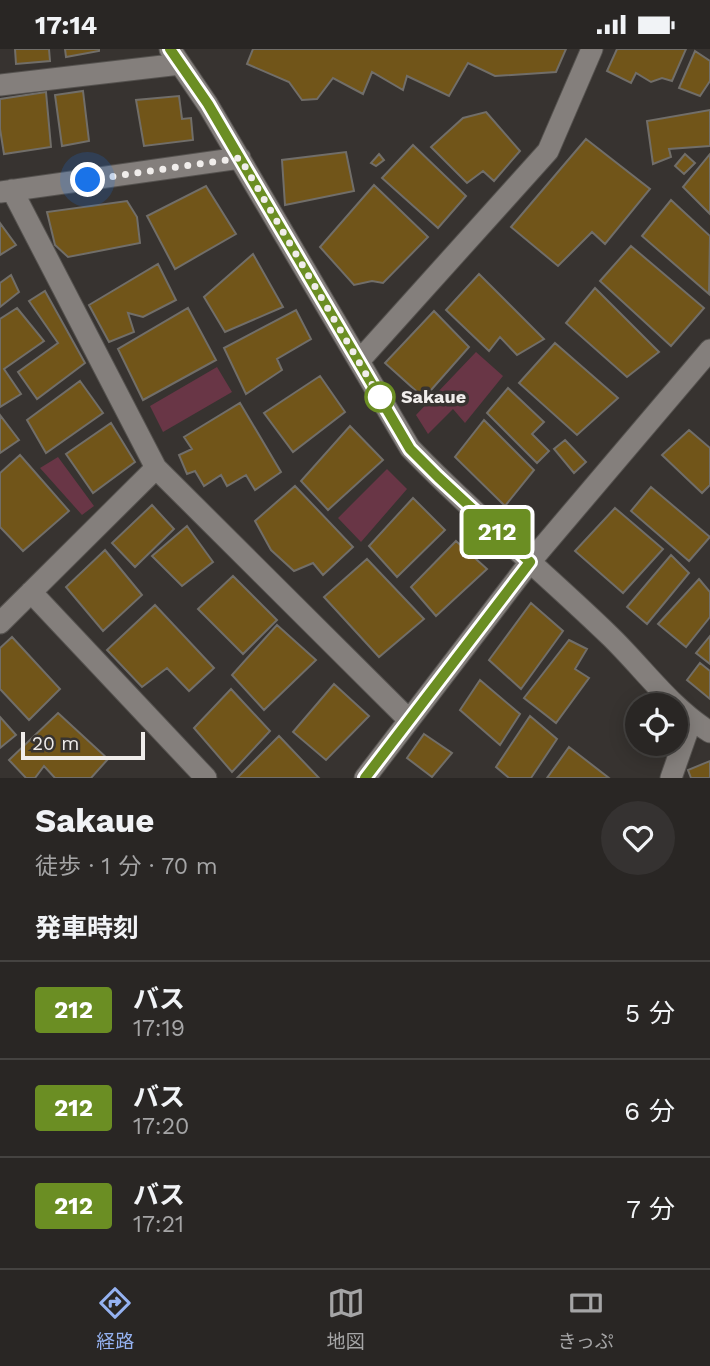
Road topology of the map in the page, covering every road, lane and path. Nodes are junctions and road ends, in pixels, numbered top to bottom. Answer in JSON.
{"nodes":[{"id":1,"x":592,"y":49,"type":"edge"},
{"id":2,"x":175,"y":56,"type":"edge"},
{"id":3,"x":0,"y":85,"type":"edge"},
{"id":4,"x":240,"y":158,"type":"junction"},
{"id":5,"x":6,"y":191,"type":"edge"},
{"id":6,"x":710,"y":351,"type":"edge"},
{"id":7,"x":359,"y":361,"type":"junction"},
{"id":8,"x":156,"y":468,"type":"junction"},
{"id":9,"x":530,"y":562,"type":"junction"},
{"id":10,"x":31,"y":592,"type":"junction"},
{"id":11,"x":0,"y":623,"type":"edge"},
{"id":12,"x":409,"y":720,"type":"junction"},
{"id":13,"x":691,"y":720,"type":"junction"},
{"id":14,"x":710,"y":732,"type":"edge"},
{"id":15,"x":206,"y":778,"type":"edge"},
{"id":16,"x":365,"y":778,"type":"edge"},
{"id":17,"x":671,"y":778,"type":"edge"}],
"edges":[{"from":1,"to":7,"type":"street"},
{"from":2,"to":3,"type":"street"},
{"from":2,"to":4,"type":"street"},
{"from":4,"to":5,"type":"street"},
{"from":4,"to":7,"type":"street"},
{"from":5,"to":8,"type":"street"},
{"from":6,"to":9,"type":"street"},
{"from":7,"to":9,"type":"street"},
{"from":8,"to":10,"type":"street"},
{"from":8,"to":12,"type":"street"},
{"from":9,"to":12,"type":"street"},
{"from":9,"to":13,"type":"street"},
{"from":10,"to":11,"type":"street"},
{"from":10,"to":15,"type":"street"},
{"from":12,"to":16,"type":"street"},
{"from":13,"to":14,"type":"street"},
{"from":13,"to":17,"type":"street"}]}
